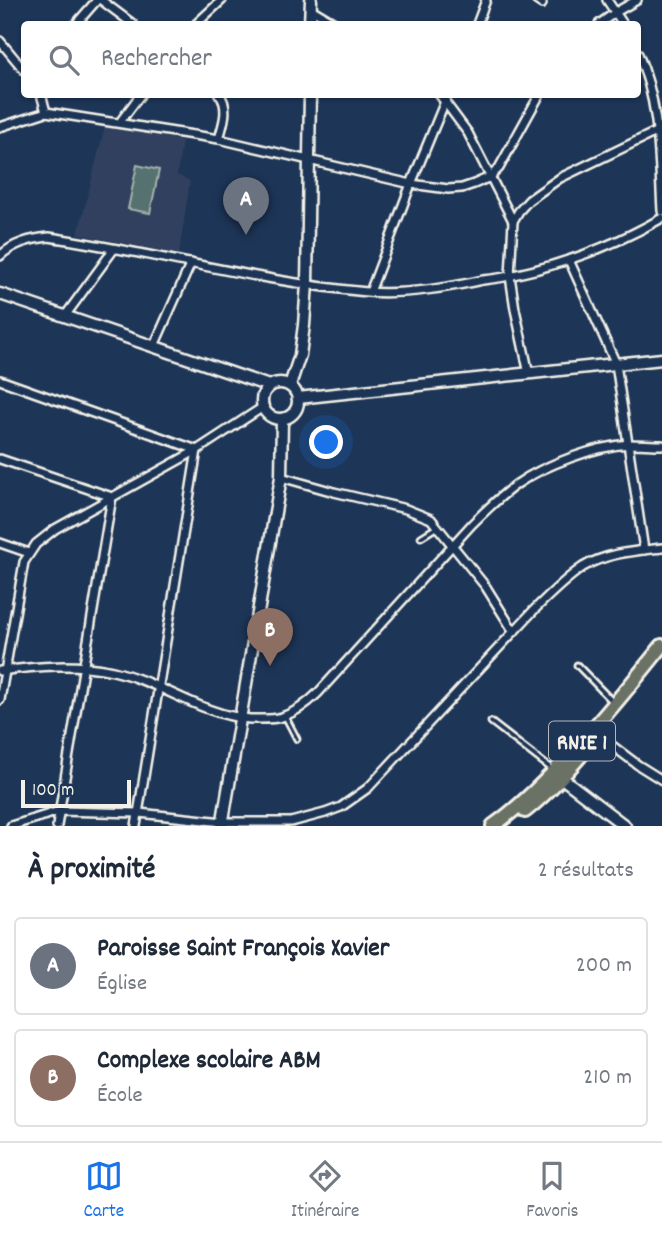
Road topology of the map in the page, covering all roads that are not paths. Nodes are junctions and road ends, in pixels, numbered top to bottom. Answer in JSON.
{"nodes":[{"id":1,"x":99,"y":0,"type":"edge"},
{"id":2,"x":222,"y":0,"type":"edge"},
{"id":3,"x":486,"y":0,"type":"edge"},
{"id":4,"x":607,"y":0,"type":"edge"},
{"id":5,"x":637,"y":0,"type":"edge"},
{"id":6,"x":311,"y":4,"type":"edge"},
{"id":7,"x":615,"y":12,"type":"junction"},
{"id":8,"x":79,"y":21,"type":"edge"},
{"id":9,"x":129,"y":21,"type":"edge"},
{"id":10,"x":200,"y":21,"type":"edge"},
{"id":11,"x":332,"y":21,"type":"edge"},
{"id":12,"x":478,"y":21,"type":"edge"},
{"id":13,"x":602,"y":21,"type":"edge"},
{"id":14,"x":621,"y":21,"type":"edge"},
{"id":15,"x":0,"y":41,"type":"edge"},
{"id":16,"x":641,"y":62,"type":"edge"},
{"id":17,"x":21,"y":66,"type":"edge"},
{"id":18,"x":42,"y":98,"type":"edge"},
{"id":19,"x":138,"y":98,"type":"edge"},
{"id":20,"x":222,"y":98,"type":"edge"},
{"id":21,"x":310,"y":98,"type":"edge"},
{"id":22,"x":447,"y":98,"type":"edge"},
{"id":23,"x":538,"y":98,"type":"edge"},
{"id":24,"x":46,"y":112,"type":"junction"},
{"id":25,"x":120,"y":122,"type":"junction"},
{"id":26,"x":0,"y":127,"type":"edge"},
{"id":27,"x":660,"y":131,"type":"edge"},
{"id":28,"x":219,"y":139,"type":"junction"},
{"id":29,"x":310,"y":159,"type":"junction"},
{"id":30,"x":490,"y":177,"type":"junction"},
{"id":31,"x":411,"y":184,"type":"junction"},
{"id":32,"x":662,"y":211,"type":"edge"},
{"id":33,"x":662,"y":218,"type":"edge"},
{"id":34,"x":513,"y":221,"type":"junction"},
{"id":35,"x":114,"y":249,"type":"junction"},
{"id":36,"x":0,"y":256,"type":"edge"},
{"id":37,"x":569,"y":260,"type":"junction"},
{"id":38,"x":191,"y":263,"type":"junction"},
{"id":39,"x":510,"y":276,"type":"junction"},
{"id":40,"x":307,"y":284,"type":"junction"},
{"id":41,"x":370,"y":292,"type":"junction"},
{"id":42,"x":0,"y":294,"type":"edge"},
{"id":43,"x":65,"y":316,"type":"junction"},
{"id":44,"x":154,"y":346,"type":"junction"},
{"id":45,"x":662,"y":359,"type":"edge"},
{"id":46,"x":616,"y":364,"type":"junction"},
{"id":47,"x":529,"y":374,"type":"junction"},
{"id":48,"x":0,"y":380,"type":"edge"},
{"id":49,"x":290,"y":385,"type":"junction"},
{"id":50,"x":269,"y":386,"type":"junction"},
{"id":51,"x":298,"y":398,"type":"junction"},
{"id":52,"x":263,"y":407,"type":"junction"},
{"id":53,"x":282,"y":419,"type":"junction"},
{"id":54,"x":628,"y":444,"type":"junction"},
{"id":55,"x":662,"y":445,"type":"edge"},
{"id":56,"x":197,"y":450,"type":"junction"},
{"id":57,"x":0,"y":459,"type":"edge"},
{"id":58,"x":281,"y":477,"type":"junction"},
{"id":59,"x":112,"y":497,"type":"junction"},
{"id":60,"x":438,"y":526,"type":"junction"},
{"id":61,"x":421,"y":537,"type":"dead end"},
{"id":62,"x":0,"y":543,"type":"edge"},
{"id":63,"x":453,"y":547,"type":"junction"},
{"id":64,"x":662,"y":548,"type":"edge"},
{"id":65,"x":644,"y":550,"type":"junction"},
{"id":66,"x":29,"y":553,"type":"junction"},
{"id":67,"x":513,"y":632,"type":"junction"},
{"id":68,"x":662,"y":646,"type":"edge"},
{"id":69,"x":662,"y":659,"type":"edge"},
{"id":70,"x":577,"y":665,"type":"dead end"},
{"id":71,"x":84,"y":666,"type":"junction"},
{"id":72,"x":3,"y":671,"type":"edge"},
{"id":73,"x":159,"y":687,"type":"junction"},
{"id":74,"x":0,"y":701,"type":"edge"},
{"id":75,"x":614,"y":704,"type":"junction"},
{"id":76,"x":285,"y":716,"type":"junction"},
{"id":77,"x":240,"y":718,"type":"junction"},
{"id":78,"x":491,"y":722,"type":"dead end"},
{"id":79,"x":598,"y":735,"type":"junction"},
{"id":80,"x":297,"y":739,"type":"dead end"},
{"id":81,"x":558,"y":775,"type":"junction"},
{"id":82,"x":662,"y":780,"type":"edge"},
{"id":83,"x":60,"y":811,"type":"junction"},
{"id":84,"x":139,"y":813,"type":"junction"},
{"id":85,"x":612,"y":822,"type":"edge"},
{"id":86,"x":222,"y":824,"type":"edge"},
{"id":87,"x":292,"y":824,"type":"edge"},
{"id":88,"x":10,"y":826,"type":"edge"},
{"id":89,"x":57,"y":826,"type":"edge"},
{"id":90,"x":136,"y":826,"type":"edge"},
{"id":91,"x":493,"y":826,"type":"edge"},
{"id":92,"x":506,"y":826,"type":"edge"},
{"id":93,"x":625,"y":826,"type":"edge"}],
"edges":[{"from":1,"to":8,"type":"street"},
{"from":1,"to":9,"type":"street"},
{"from":2,"to":10,"type":"street"},
{"from":3,"to":12,"type":"street"},
{"from":4,"to":7,"type":"street"},
{"from":5,"to":7,"type":"street"},
{"from":6,"to":11,"type":"street"},
{"from":7,"to":13,"type":"street"},
{"from":7,"to":14,"type":"street"},
{"from":15,"to":17,"type":"street"},
{"from":16,"to":27,"type":"street"},
{"from":18,"to":24,"type":"street"},
{"from":19,"to":25,"type":"street"},
{"from":20,"to":28,"type":"street"},
{"from":21,"to":29,"type":"street"},
{"from":22,"to":30,"type":"street"},
{"from":22,"to":31,"type":"street"},
{"from":23,"to":30,"type":"street"},
{"from":24,"to":25,"type":"street"},
{"from":24,"to":26,"type":"street"},
{"from":25,"to":28,"type":"street"},
{"from":27,"to":32,"type":"street"},
{"from":27,"to":34,"type":"street"},
{"from":28,"to":29,"type":"street"},
{"from":29,"to":31,"type":"street"},
{"from":29,"to":40,"type":"street"},
{"from":30,"to":31,"type":"street"},
{"from":30,"to":34,"type":"street"},
{"from":31,"to":41,"type":"street"},
{"from":33,"to":37,"type":"street"},
{"from":34,"to":39,"type":"street"},
{"from":35,"to":36,"type":"street"},
{"from":35,"to":38,"type":"street"},
{"from":35,"to":43,"type":"street"},
{"from":37,"to":39,"type":"street"},
{"from":37,"to":46,"type":"street"},
{"from":38,"to":40,"type":"street"},
{"from":38,"to":44,"type":"street"},
{"from":39,"to":41,"type":"street"},
{"from":39,"to":47,"type":"street"},
{"from":40,"to":41,"type":"street"},
{"from":40,"to":49,"type":"street"},
{"from":42,"to":43,"type":"street"},
{"from":43,"to":44,"type":"street"},
{"from":44,"to":50,"type":"street"},
{"from":45,"to":46,"type":"street"},
{"from":46,"to":47,"type":"street"},
{"from":46,"to":54,"type":"street"},
{"from":47,"to":51,"type":"street"},
{"from":48,"to":56,"type":"street"},
{"from":49,"to":50,"type":"street"},
{"from":49,"to":51,"type":"street"},
{"from":50,"to":52,"type":"street"},
{"from":51,"to":53,"type":"street"},
{"from":52,"to":53,"type":"street"},
{"from":52,"to":56,"type":"street"},
{"from":53,"to":58,"type":"street"},
{"from":54,"to":55,"type":"street"},
{"from":54,"to":63,"type":"street"},
{"from":54,"to":65,"type":"street"},
{"from":56,"to":59,"type":"street"},
{"from":56,"to":73,"type":"street"},
{"from":57,"to":59,"type":"street"},
{"from":58,"to":60,"type":"street"},
{"from":58,"to":77,"type":"street"},
{"from":59,"to":66,"type":"street"},
{"from":59,"to":71,"type":"street"},
{"from":60,"to":61,"type":"lane"},
{"from":60,"to":63,"type":"street"},
{"from":62,"to":66,"type":"street"},
{"from":63,"to":67,"type":"street"},
{"from":63,"to":76,"type":"street"},
{"from":64,"to":65,"type":"street"},
{"from":65,"to":67,"type":"street"},
{"from":66,"to":72,"type":"street"},
{"from":67,"to":87,"type":"street"},
{"from":68,"to":75,"type":"highway","number":"RNIE 1"},
{"from":69,"to":79,"type":"highway","number":"RNIE 1"},
{"from":70,"to":75,"type":"lane"},
{"from":71,"to":72,"type":"street"},
{"from":71,"to":73,"type":"street"},
{"from":71,"to":83,"type":"street"},
{"from":72,"to":74,"type":"street"},
{"from":73,"to":77,"type":"street"},
{"from":73,"to":84,"type":"street"},
{"from":75,"to":81,"type":"highway","number":"RNIE 1"},
{"from":76,"to":77,"type":"street"},
{"from":76,"to":80,"type":"lane"},
{"from":77,"to":86,"type":"street"},
{"from":78,"to":81,"type":"lane"},
{"from":79,"to":81,"type":"highway","number":"RNIE 1"},
{"from":79,"to":82,"type":"street"},
{"from":81,"to":85,"type":"street"},
{"from":81,"to":91,"type":"highway","number":"RNIE 1"},
{"from":81,"to":92,"type":"highway","number":"RNIE 1"},
{"from":83,"to":84,"type":"street"},
{"from":83,"to":88,"type":"street"},
{"from":83,"to":89,"type":"street"},
{"from":84,"to":86,"type":"street"},
{"from":84,"to":90,"type":"street"},
{"from":85,"to":93,"type":"street"},
{"from":86,"to":87,"type":"street"}]}
